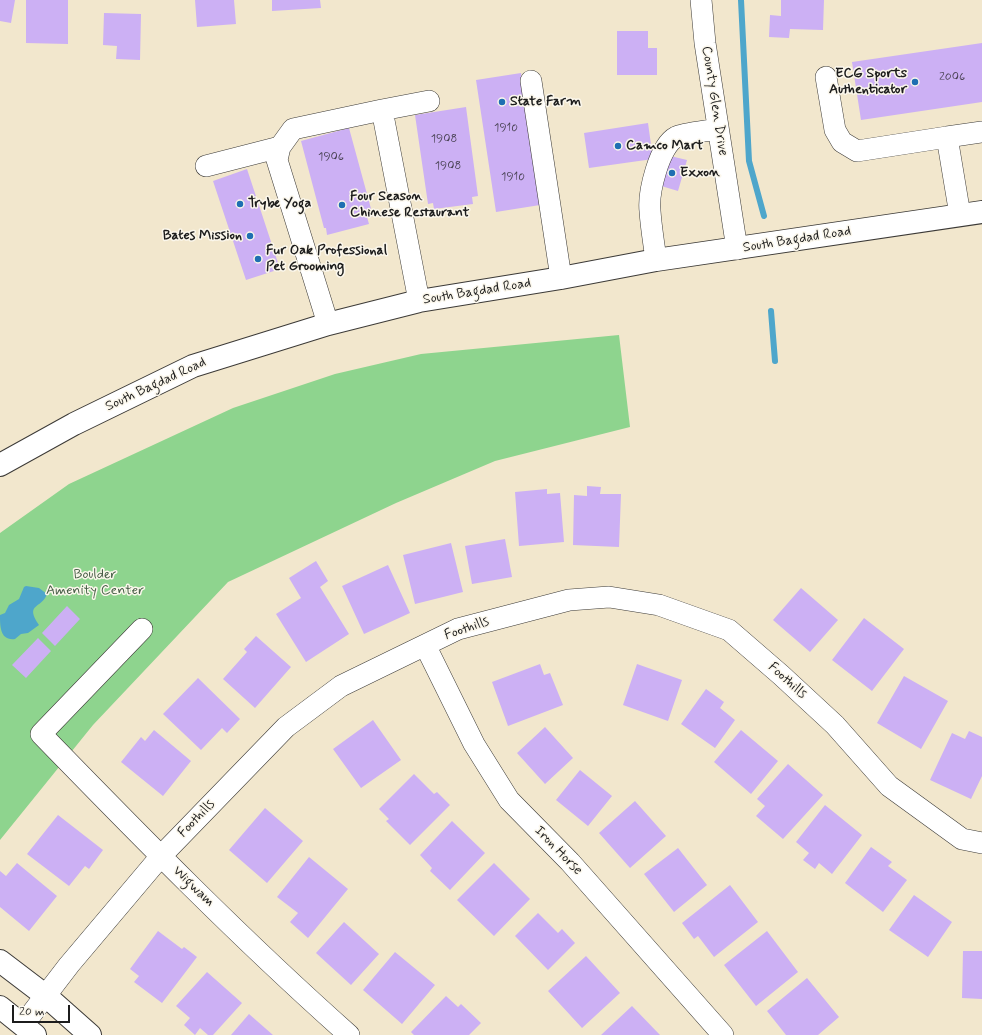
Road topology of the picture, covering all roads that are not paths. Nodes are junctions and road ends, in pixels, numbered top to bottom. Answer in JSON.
{"nodes":[{"id":1,"x":701,"y":0,"type":"edge"},
{"id":2,"x":826,"y":77,"type":"dead end"},
{"id":3,"x":531,"y":81,"type":"dead end"},
{"id":4,"x":429,"y":100,"type":"dead end"},
{"id":5,"x":382,"y":110,"type":"junction"},
{"id":6,"x":718,"y":129,"type":"junction"},
{"id":7,"x":982,"y":132,"type":"edge"},
{"id":8,"x":947,"y":138,"type":"junction"},
{"id":9,"x":280,"y":146,"type":"junction"},
{"id":10,"x":206,"y":166,"type":"dead end"},
{"id":11,"x":982,"y":212,"type":"edge"},
{"id":12,"x":960,"y":215,"type":"junction"},
{"id":13,"x":737,"y":249,"type":"junction"},
{"id":14,"x":656,"y":260,"type":"junction"},
{"id":15,"x":561,"y":278,"type":"junction"},
{"id":16,"x":419,"y":301,"type":"junction"},
{"id":17,"x":328,"y":324,"type":"junction"},
{"id":18,"x":0,"y":465,"type":"edge"},
{"id":19,"x":142,"y":628,"type":"dead end"},
{"id":20,"x":425,"y":645,"type":"junction"},
{"id":21,"x":982,"y":843,"type":"edge"},
{"id":22,"x":161,"y":856,"type":"junction"},
{"id":23,"x":0,"y":961,"type":"edge"},
{"id":24,"x":46,"y":996,"type":"junction"},
{"id":25,"x":0,"y":1007,"type":"edge"},
{"id":26,"x":29,"y":1030,"type":"edge"},
{"id":27,"x":90,"y":1035,"type":"edge"},
{"id":28,"x":349,"y":1035,"type":"edge"},
{"id":29,"x":723,"y":1035,"type":"edge"}],
"edges":[{"from":1,"to":6,"type":"street","name":"County Glen Drive"},
{"from":2,"to":8,"type":"street"},
{"from":3,"to":15,"type":"street"},
{"from":4,"to":5,"type":"street"},
{"from":5,"to":9,"type":"street"},
{"from":5,"to":16,"type":"street"},
{"from":6,"to":13,"type":"street","name":"County Glen Drive"},
{"from":6,"to":14,"type":"street"},
{"from":7,"to":8,"type":"street"},
{"from":8,"to":12,"type":"street"},
{"from":9,"to":10,"type":"street"},
{"from":9,"to":17,"type":"street"},
{"from":11,"to":12,"type":"main road","name":"South Bagdad Road"},
{"from":12,"to":13,"type":"main road","name":"South Bagdad Road"},
{"from":13,"to":14,"type":"main road","name":"South Bagdad Road"},
{"from":14,"to":15,"type":"main road","name":"South Bagdad Road"},
{"from":15,"to":16,"type":"main road","name":"South Bagdad Road"},
{"from":16,"to":17,"type":"main road","name":"South Bagdad Road"},
{"from":17,"to":18,"type":"main road","name":"South Bagdad Road"},
{"from":19,"to":22,"type":"street","name":"Wigwam"},
{"from":20,"to":21,"type":"street","name":"Foothills"},
{"from":20,"to":22,"type":"street","name":"Foothills"},
{"from":20,"to":29,"type":"street","name":"Iron Horse"},
{"from":22,"to":24,"type":"street","name":"Foothills"},
{"from":22,"to":28,"type":"street","name":"Wigwam"},
{"from":23,"to":24,"type":"main road"},
{"from":24,"to":26,"type":"street","name":"Foothills"},
{"from":24,"to":27,"type":"main road"},
{"from":25,"to":26,"type":"main road"}]}
